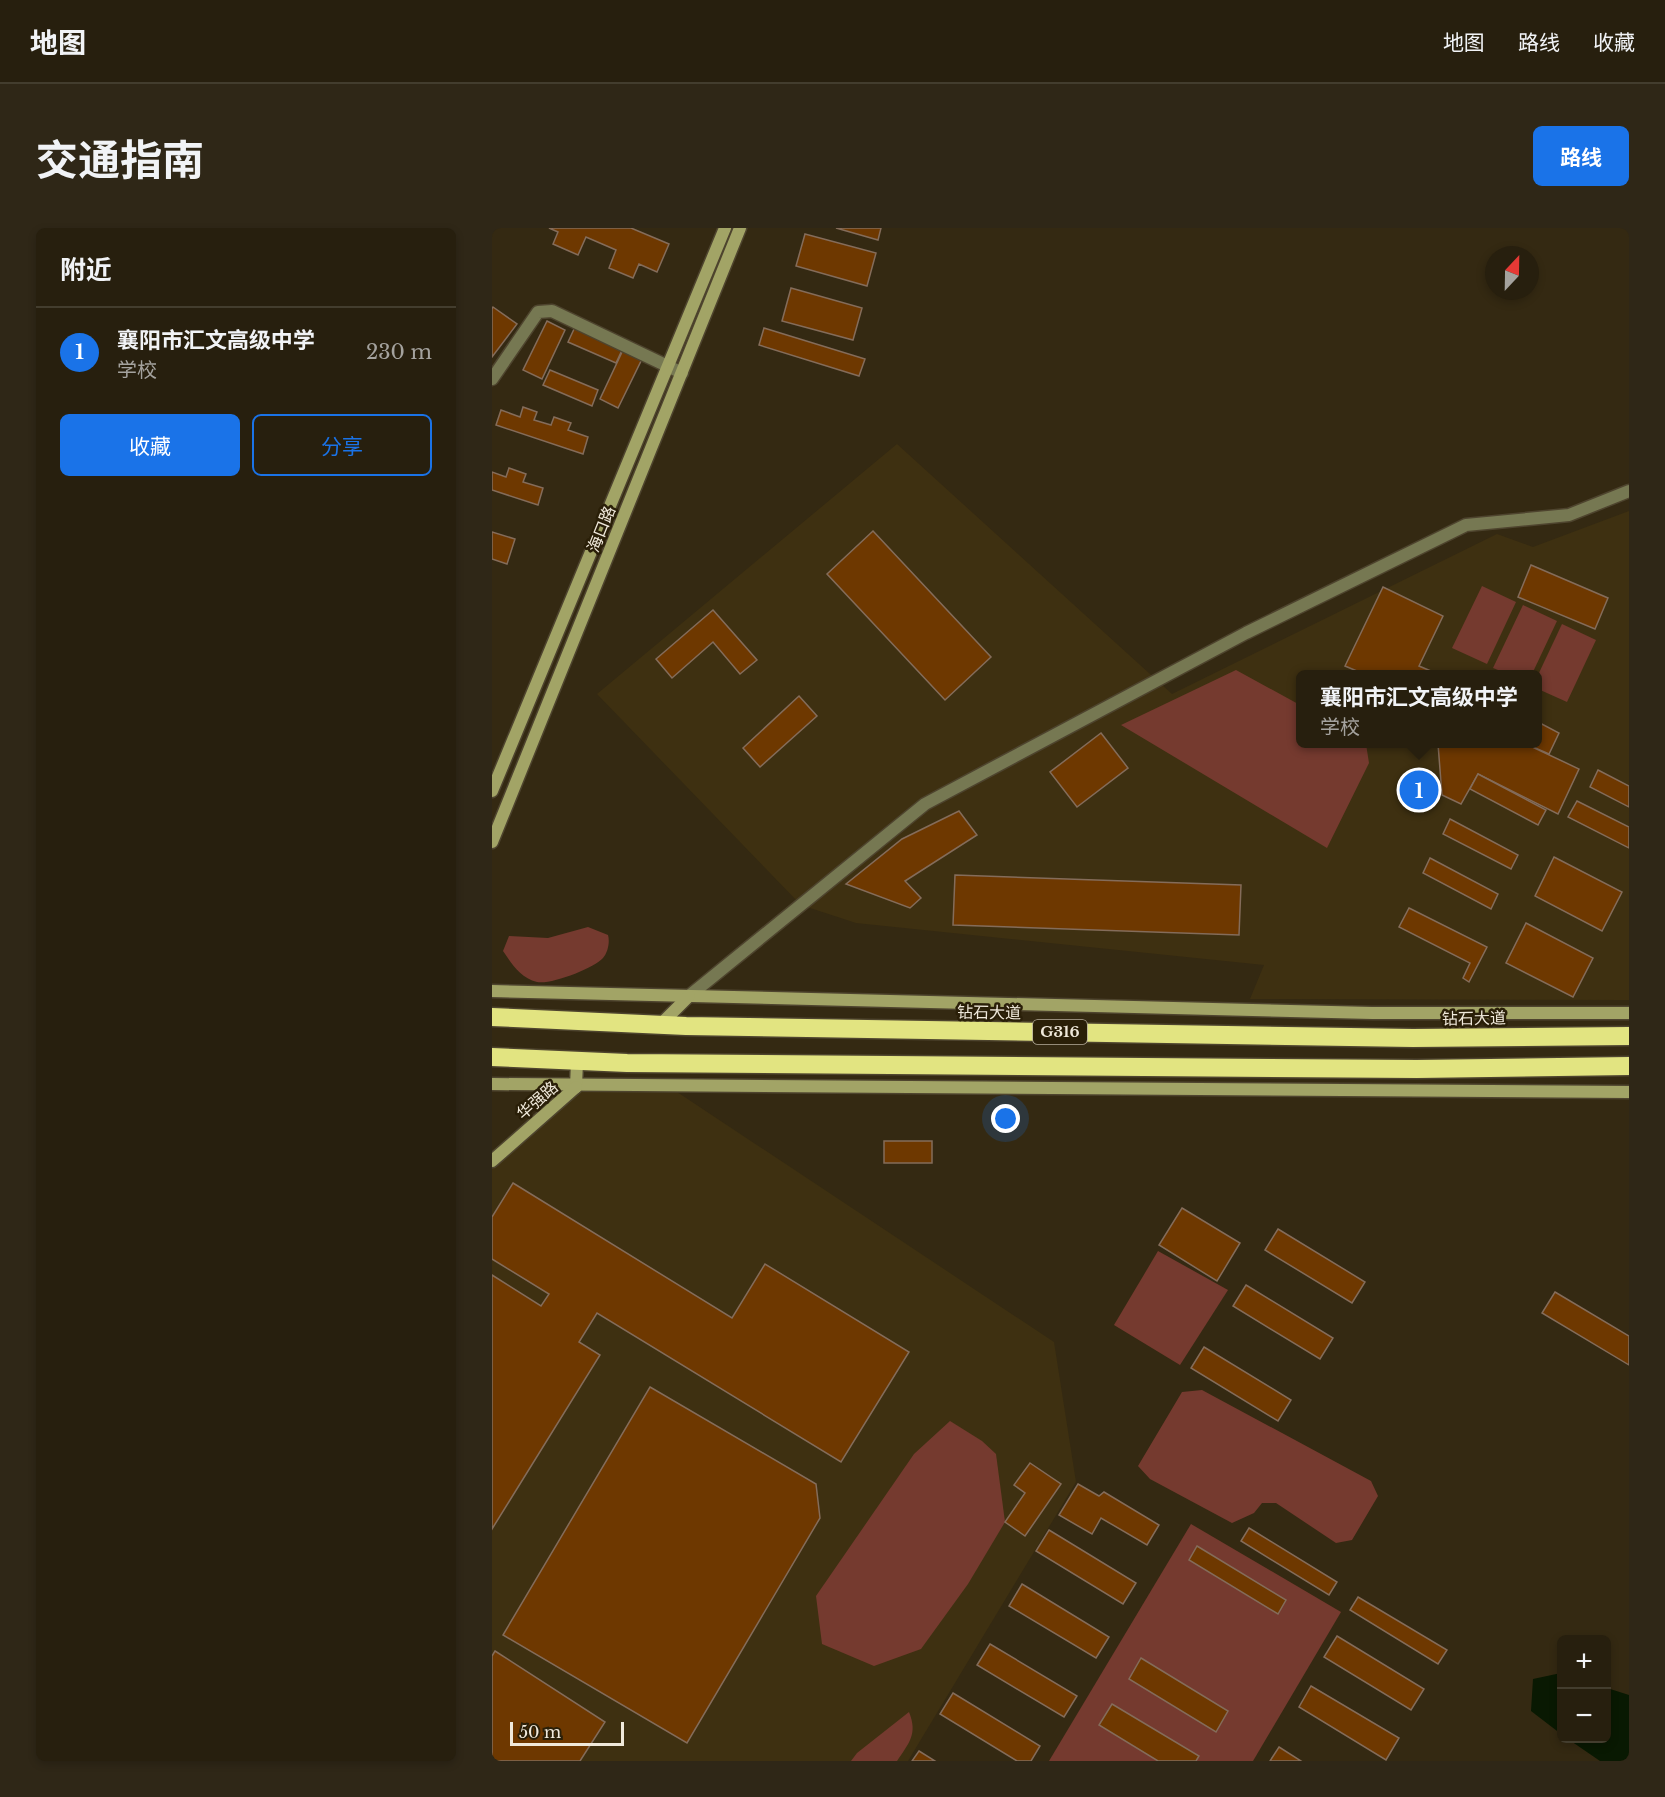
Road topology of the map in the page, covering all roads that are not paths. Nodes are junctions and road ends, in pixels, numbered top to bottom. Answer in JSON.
{"nodes":[{"id":1,"x":725,"y":228,"type":"edge"},
{"id":2,"x":740,"y":228,"type":"edge"},
{"id":3,"x":668,"y":366,"type":"junction"},
{"id":4,"x":682,"y":373,"type":"junction"},
{"id":5,"x":492,"y":379,"type":"edge"},
{"id":6,"x":1629,"y":491,"type":"edge"},
{"id":7,"x":492,"y":791,"type":"edge"},
{"id":8,"x":492,"y":842,"type":"edge"},
{"id":9,"x":492,"y":991,"type":"edge"},
{"id":10,"x":688,"y":996,"type":"junction"},
{"id":11,"x":1629,"y":1013,"type":"edge"},
{"id":12,"x":492,"y":1017,"type":"edge"},
{"id":13,"x":660,"y":1025,"type":"junction"},
{"id":14,"x":1629,"y":1036,"type":"edge"},
{"id":15,"x":492,"y":1057,"type":"edge"},
{"id":16,"x":577,"y":1061,"type":"junction"},
{"id":17,"x":1629,"y":1066,"type":"edge"},
{"id":18,"x":492,"y":1084,"type":"edge"},
{"id":19,"x":576,"y":1087,"type":"junction"},
{"id":20,"x":1629,"y":1092,"type":"edge"},
{"id":21,"x":492,"y":1161,"type":"edge"}],
"edges":[{"from":1,"to":3,"type":"street","name":"海口路"},
{"from":2,"to":4,"type":"street","name":"海口路"},
{"from":3,"to":4,"type":"street"},
{"from":3,"to":5,"type":"street"},
{"from":3,"to":7,"type":"street","name":"海口路"},
{"from":4,"to":8,"type":"street","name":"海口路"},
{"from":6,"to":10,"type":"street"},
{"from":9,"to":10,"type":"street"},
{"from":10,"to":11,"type":"street"},
{"from":10,"to":13,"type":"street"},
{"from":12,"to":13,"type":"highway","name":"钻石大道","number":"G316"},
{"from":13,"to":14,"type":"highway","name":"钻石大道","number":"G316"},
{"from":15,"to":16,"type":"highway","number":"G316"},
{"from":16,"to":17,"type":"highway","number":"G316"},
{"from":16,"to":19,"type":"street"},
{"from":18,"to":19,"type":"street"},
{"from":19,"to":20,"type":"street"},
{"from":19,"to":21,"type":"street","name":"华强路"}]}
